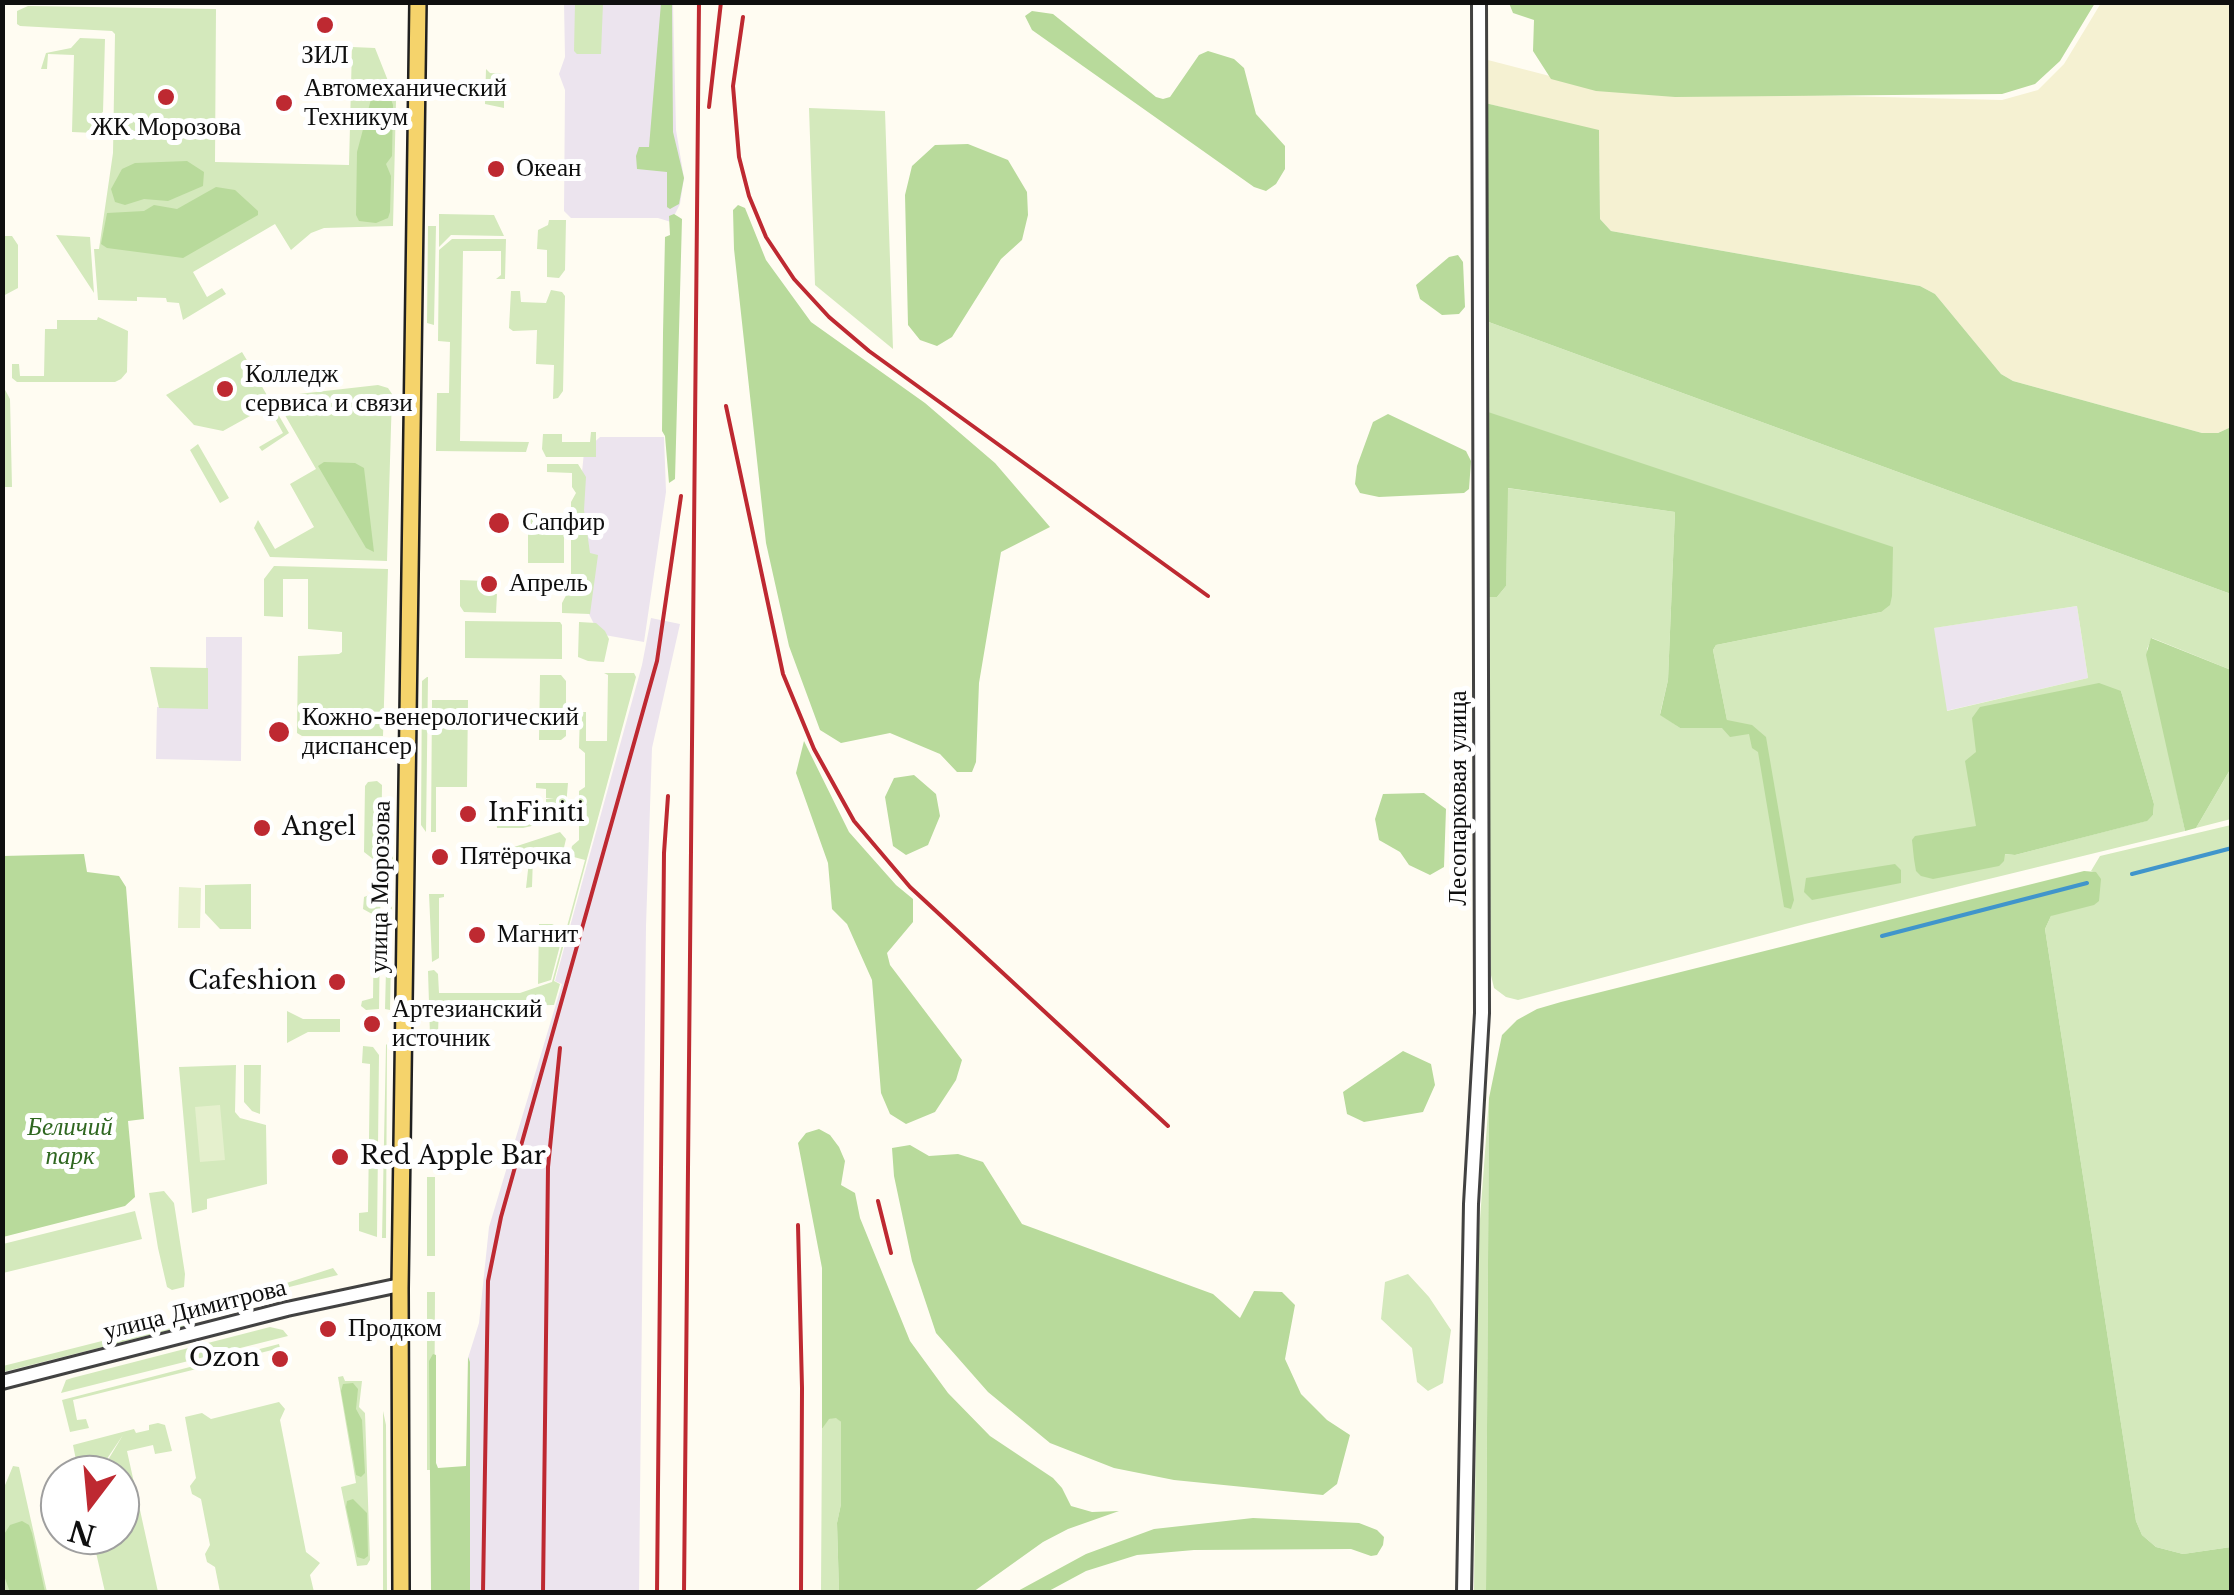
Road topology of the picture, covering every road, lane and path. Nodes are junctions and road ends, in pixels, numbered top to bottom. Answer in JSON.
{"nodes":[{"id":1,"x":418,"y":2,"type":"edge"},
{"id":2,"x":1479,"y":2,"type":"edge"},
{"id":3,"x":400,"y":1286,"type":"junction"},
{"id":4,"x":2,"y":1382,"type":"edge"},
{"id":5,"x":402,"y":1592,"type":"edge"},
{"id":6,"x":1464,"y":1592,"type":"edge"}],
"edges":[{"from":1,"to":3,"type":"main road","name":"улица Морозова"},
{"from":2,"to":6,"type":"street","name":"Лесопарковая улица"},
{"from":3,"to":4,"type":"street","name":"улица Димитрова"},
{"from":3,"to":5,"type":"main road","name":"улица Морозова"}]}
